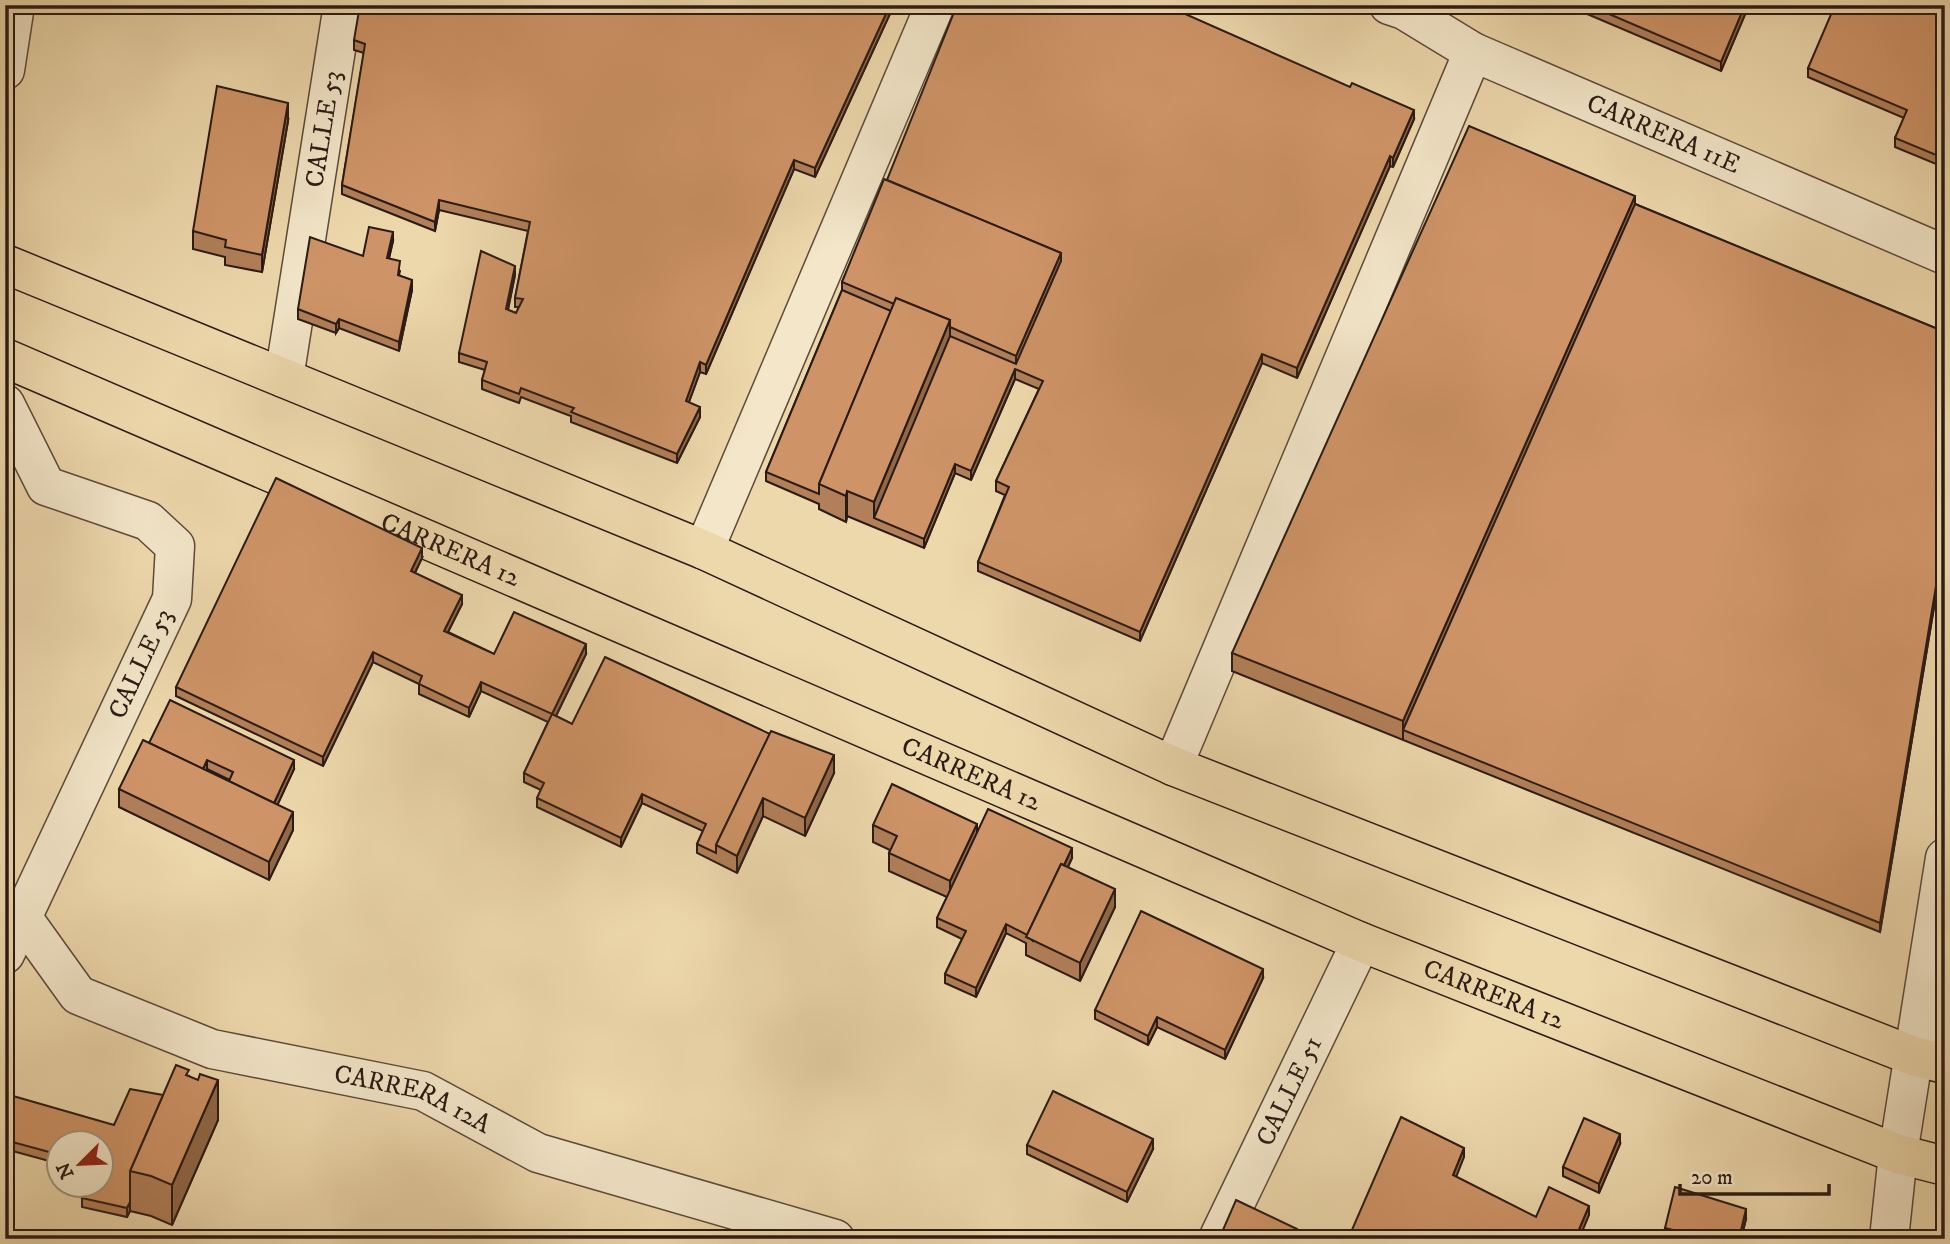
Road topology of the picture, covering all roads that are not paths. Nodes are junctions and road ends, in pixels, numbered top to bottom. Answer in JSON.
{"nodes":[{"id":1,"x":15,"y":5,"type":"edge"},
{"id":2,"x":343,"y":5,"type":"edge"},
{"id":3,"x":935,"y":5,"type":"edge"},
{"id":4,"x":1400,"y":7,"type":"edge"},
{"id":5,"x":1473,"y":52,"type":"junction"},
{"id":6,"x":5,"y":70,"type":"edge"},
{"id":7,"x":1945,"y":255,"type":"edge"},
{"id":8,"x":5,"y":264,"type":"edge"},
{"id":9,"x":5,"y":358,"type":"edge"},
{"id":10,"x":284,"y":378,"type":"junction"},
{"id":11,"x":5,"y":404,"type":"edge"},
{"id":12,"x":704,"y":551,"type":"junction"},
{"id":13,"x":1173,"y":766,"type":"junction"},
{"id":14,"x":1945,"y":858,"type":"edge"},
{"id":15,"x":22,"y":917,"type":"junction"},
{"id":16,"x":1360,"y":942,"type":"junction"},
{"id":17,"x":5,"y":954,"type":"edge"},
{"id":18,"x":1929,"y":1060,"type":"edge"},
{"id":19,"x":1898,"y":1154,"type":"junction"},
{"id":20,"x":1945,"y":1166,"type":"edge"},
{"id":21,"x":835,"y":1239,"type":"edge"},
{"id":22,"x":1218,"y":1239,"type":"edge"},
{"id":23,"x":1889,"y":1239,"type":"edge"}],
"edges":[{"from":1,"to":6,"type":"street"},
{"from":2,"to":10,"type":"street","name":"CALLE 53"},
{"from":3,"to":12,"type":"street"},
{"from":4,"to":5,"type":"street","name":"CARRERA 11E"},
{"from":5,"to":7,"type":"street","name":"CARRERA 11E"},
{"from":5,"to":13,"type":"street"},
{"from":8,"to":10,"type":"main road"},
{"from":9,"to":16,"type":"main road","name":"CARRERA 12"},
{"from":10,"to":12,"type":"main road"},
{"from":11,"to":15,"type":"street","name":"CALLE 53"},
{"from":12,"to":13,"type":"main road"},
{"from":13,"to":18,"type":"main road"},
{"from":14,"to":18,"type":"street"},
{"from":15,"to":17,"type":"street","name":"CALLE 53"},
{"from":15,"to":21,"type":"street","name":"CARRERA 12A"},
{"from":16,"to":19,"type":"main road","name":"CARRERA 12"},
{"from":16,"to":22,"type":"street","name":"CALLE 51"},
{"from":18,"to":19,"type":"street"},
{"from":19,"to":20,"type":"main road","name":"CARRERA 12"},
{"from":19,"to":23,"type":"street"}]}
